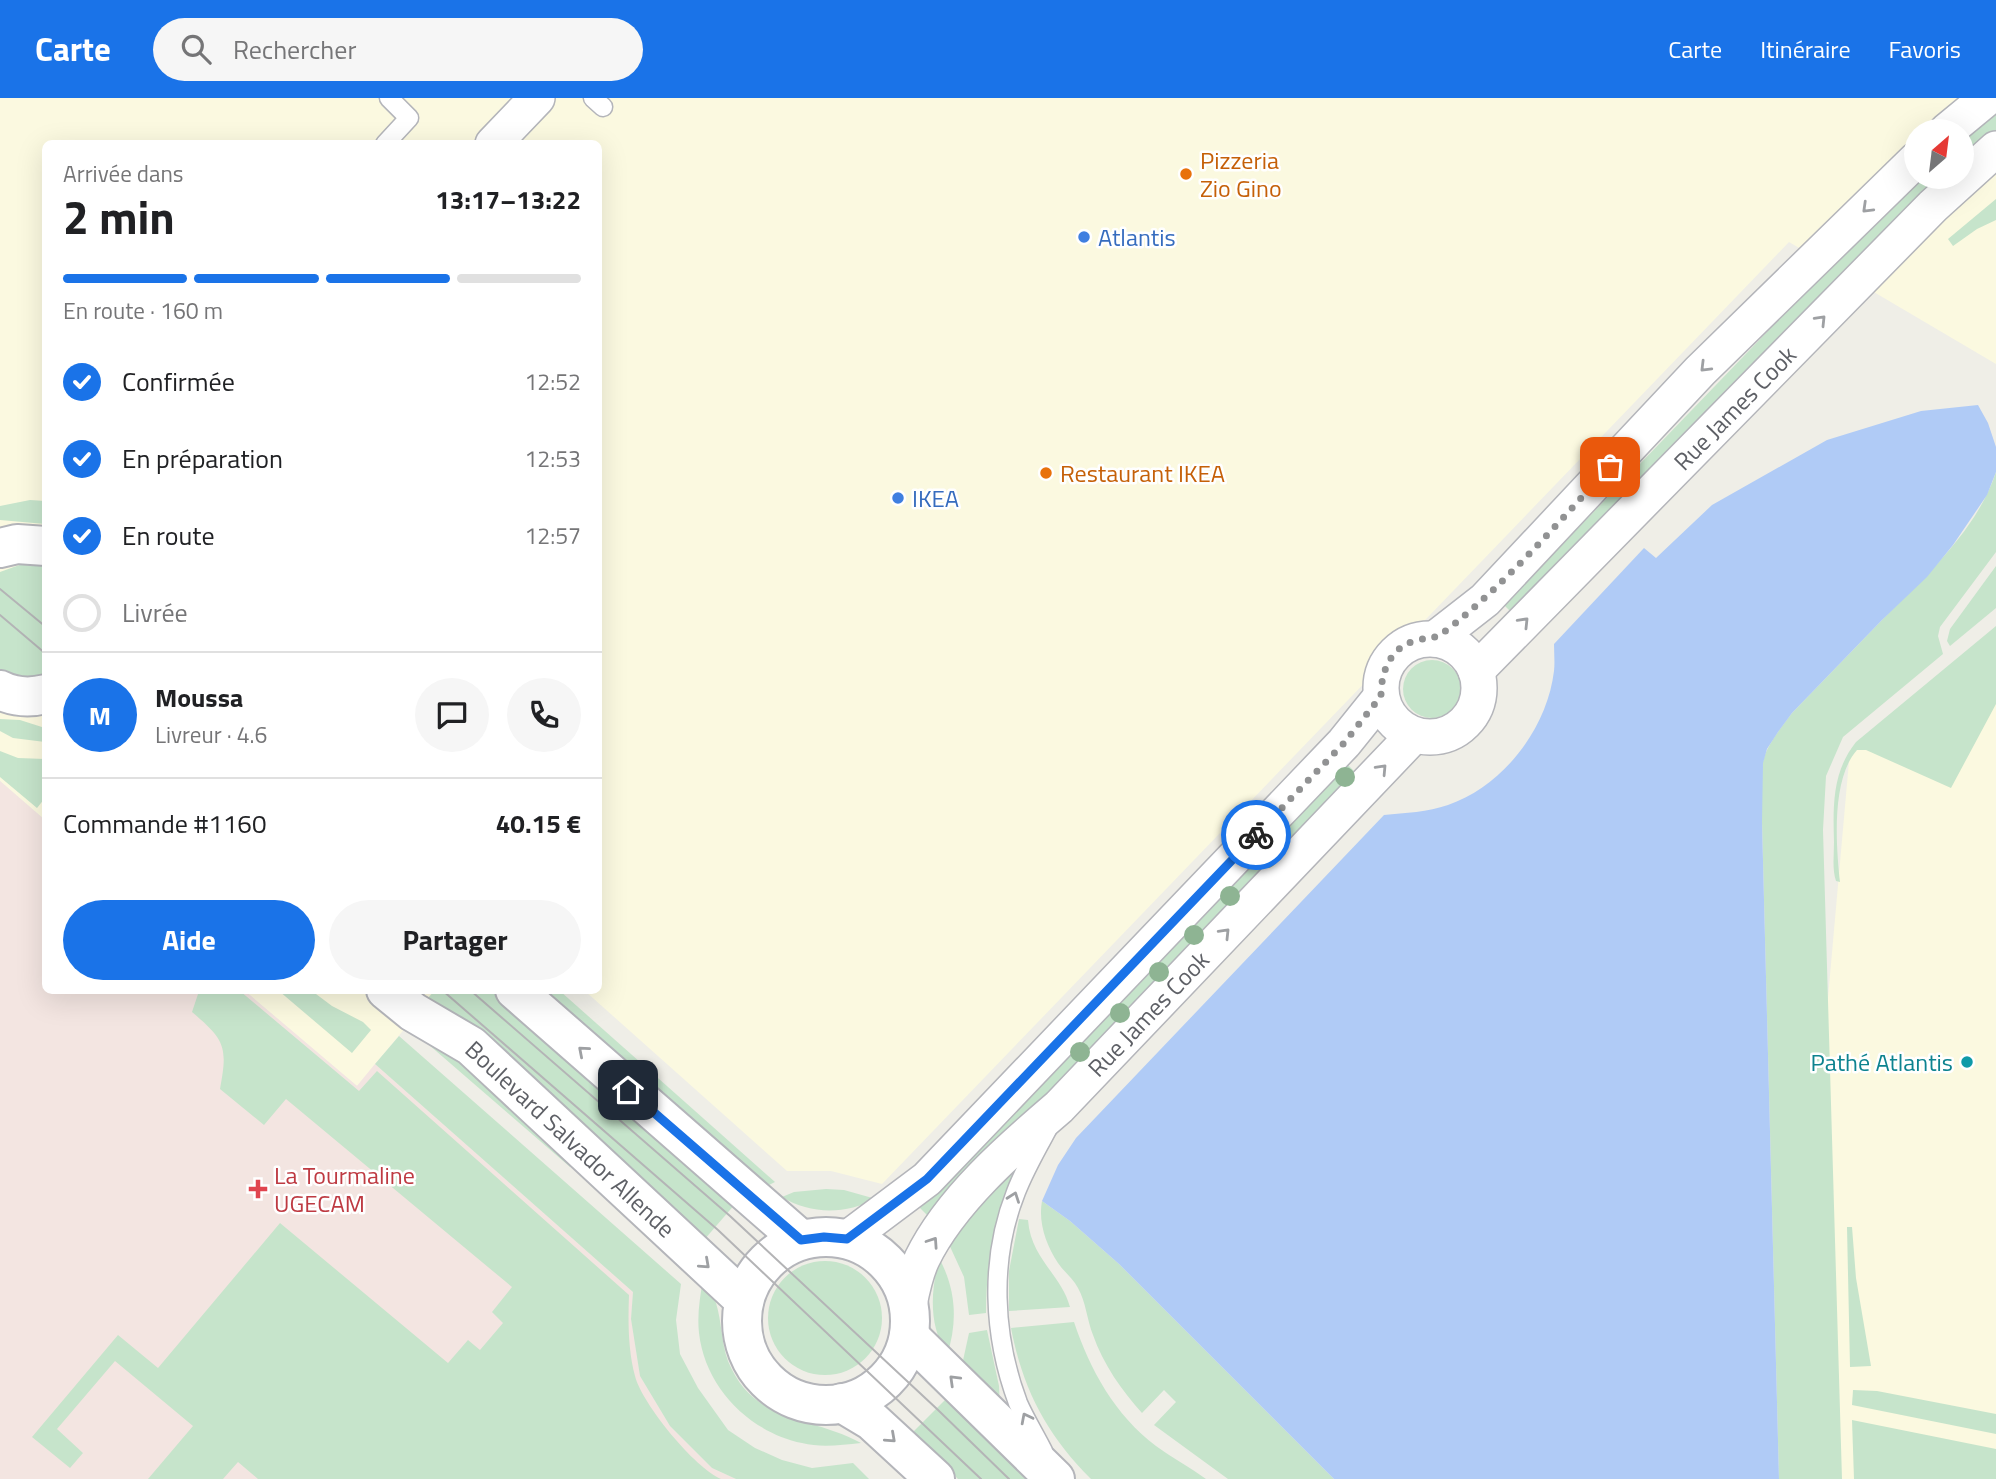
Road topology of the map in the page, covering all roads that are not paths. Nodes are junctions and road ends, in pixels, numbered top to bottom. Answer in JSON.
{"nodes":[{"id":1,"x":389,"y":98,"type":"edge"},
{"id":2,"x":1987,"y":98,"type":"edge"},
{"id":3,"x":528,"y":101,"type":"edge"},
{"id":4,"x":1962,"y":119,"type":"edge"},
{"id":5,"x":389,"y":140,"type":"edge"},
{"id":6,"x":496,"y":140,"type":"edge"},
{"id":7,"x":1996,"y":149,"type":"edge"},
{"id":8,"x":1904,"y":172,"type":"edge"},
{"id":9,"x":42,"y":544,"type":"edge"},
{"id":10,"x":0,"y":548,"type":"edge"},
{"id":11,"x":1435,"y":639,"type":"junction"},
{"id":12,"x":1476,"y":671,"type":"junction"},
{"id":13,"x":1381,"y":696,"type":"junction"},
{"id":14,"x":1414,"y":734,"type":"junction"},
{"id":15,"x":391,"y":994,"type":"edge"},
{"id":16,"x":521,"y":994,"type":"edge"},
{"id":17,"x":1059,"y":1107,"type":"junction"},
{"id":18,"x":847,"y":1239,"type":"junction"},
{"id":19,"x":801,"y":1240,"type":"junction"},
{"id":20,"x":744,"y":1300,"type":"junction"},
{"id":21,"x":909,"y":1321,"type":"junction"},
{"id":22,"x":842,"y":1404,"type":"junction"},
{"id":23,"x":935,"y":1479,"type":"edge"},
{"id":24,"x":1056,"y":1479,"type":"edge"}],
"edges":[{"from":1,"to":5,"type":"lane"},
{"from":2,"to":4,"type":"street"},
{"from":3,"to":6,"type":"street"},
{"from":12,"to":7,"type":"street","name":"Rue James Cook","one_way":true},
{"from":8,"to":11,"type":"street","name":"Rue James Cook","one_way":true},
{"from":9,"to":10,"type":"street"},
{"from":11,"to":12,"type":"street"},
{"from":11,"to":13,"type":"street"},
{"from":12,"to":14,"type":"street"},
{"from":13,"to":14,"type":"street"},
{"from":13,"to":18,"type":"street","name":"Rue James Cook"},
{"from":17,"to":14,"type":"street","name":"Rue James Cook","one_way":true},
{"from":15,"to":20,"type":"street","name":"Boulevard Salvador Allende","one_way":true},
{"from":19,"to":16,"type":"street","one_way":true},
{"from":21,"to":17,"type":"street","name":"Rue James Cook","one_way":true},
{"from":24,"to":17,"type":"lane","one_way":true},
{"from":18,"to":19,"type":"street"},
{"from":18,"to":21,"type":"street"},
{"from":19,"to":20,"type":"street"},
{"from":20,"to":22,"type":"street"},
{"from":21,"to":22,"type":"street"},
{"from":24,"to":21,"type":"street","one_way":true},
{"from":22,"to":23,"type":"street","one_way":true}]}
